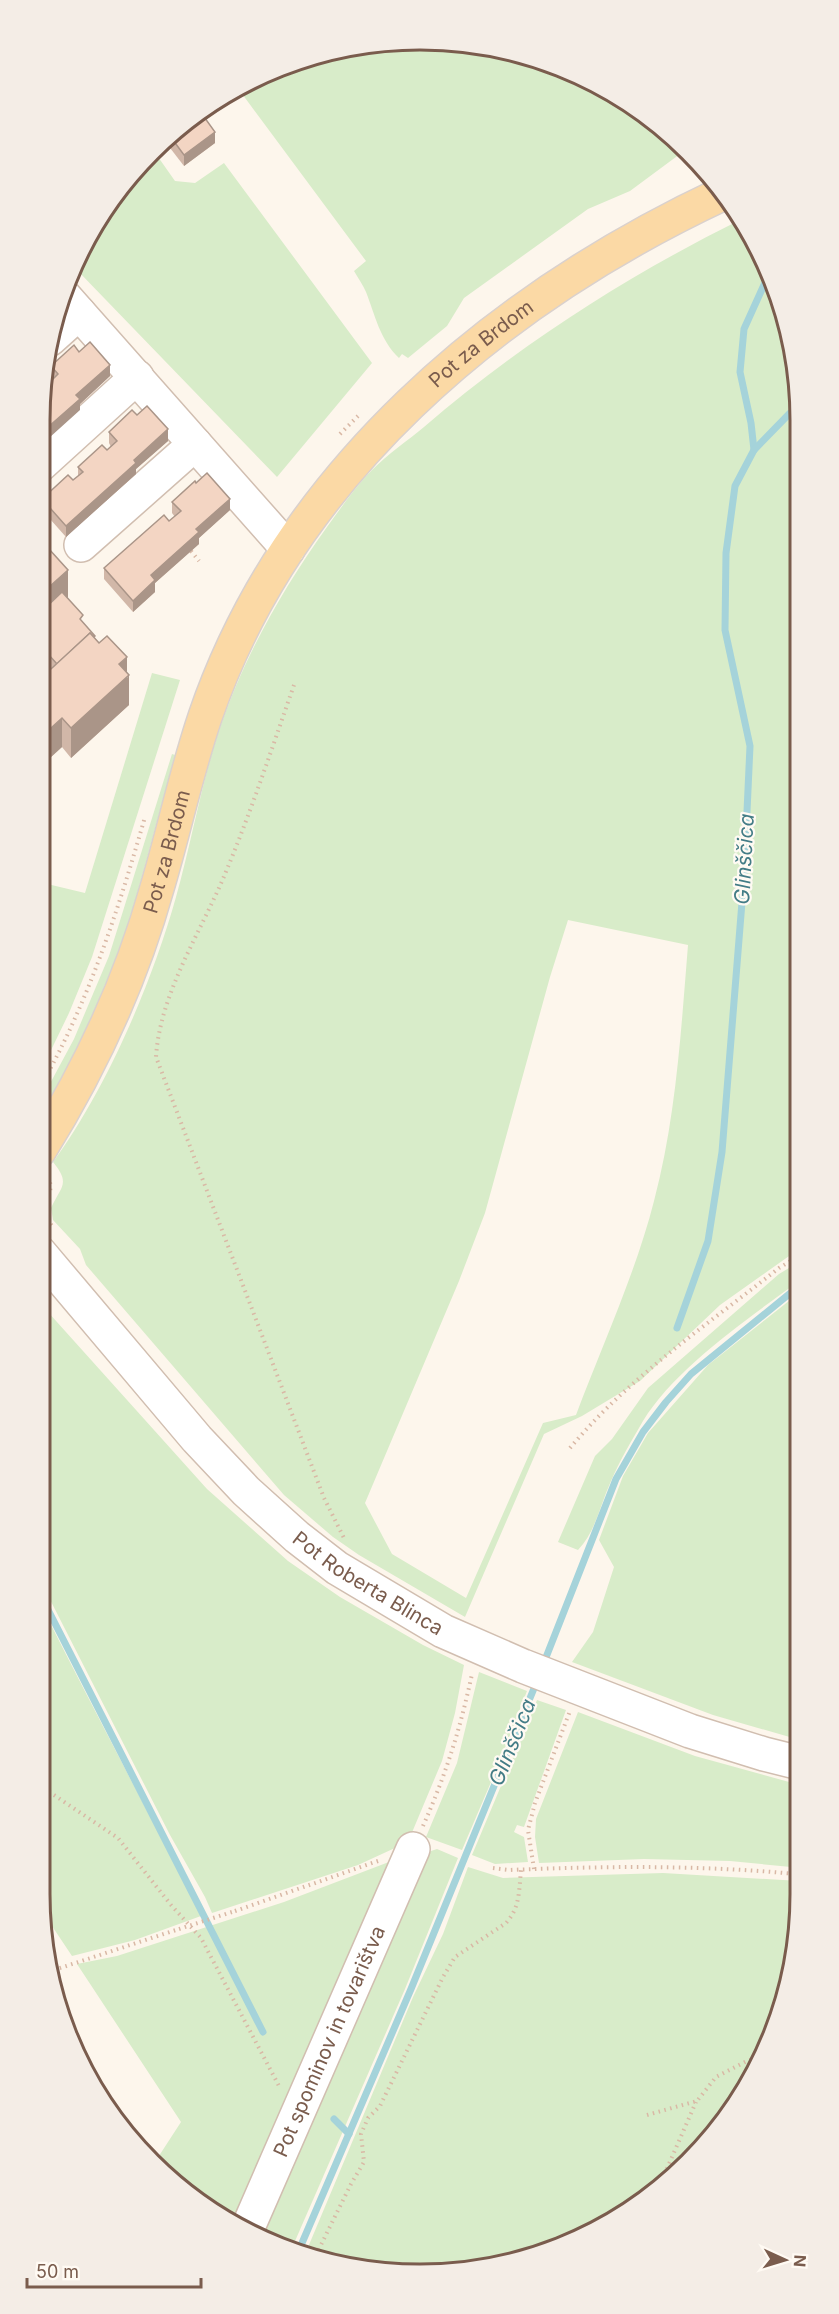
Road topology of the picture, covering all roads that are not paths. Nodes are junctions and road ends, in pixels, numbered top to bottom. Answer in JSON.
{"nodes":[{"id":1,"x":715,"y":197,"type":"edge"},
{"id":2,"x":72,"y":305,"type":"edge"},
{"id":3,"x":137,"y":377,"type":"junction"},
{"id":4,"x":195,"y":444,"type":"junction"},
{"id":5,"x":50,"y":456,"type":"edge"},
{"id":6,"x":81,"y":544,"type":"dead end"},
{"id":7,"x":288,"y":549,"type":"junction"},
{"id":8,"x":50,"y":1145,"type":"edge"},
{"id":9,"x":50,"y":1244,"type":"edge"},
{"id":10,"x":790,"y":1760,"type":"edge"},
{"id":11,"x":413,"y":1849,"type":"road end"},
{"id":12,"x":250,"y":2223,"type":"edge"}],
"edges":[{"from":1,"to":7,"type":"main road","name":"Pot za Brdom"},
{"from":2,"to":3,"type":"street"},
{"from":3,"to":4,"type":"street"},
{"from":3,"to":5,"type":"street"},
{"from":4,"to":6,"type":"street"},
{"from":4,"to":7,"type":"street"},
{"from":7,"to":8,"type":"main road","name":"Pot za Brdom"},
{"from":9,"to":10,"type":"street","name":"Pot Roberta Blinca"},
{"from":11,"to":12,"type":"street","name":"Pot spominov in tovarištva"}]}
